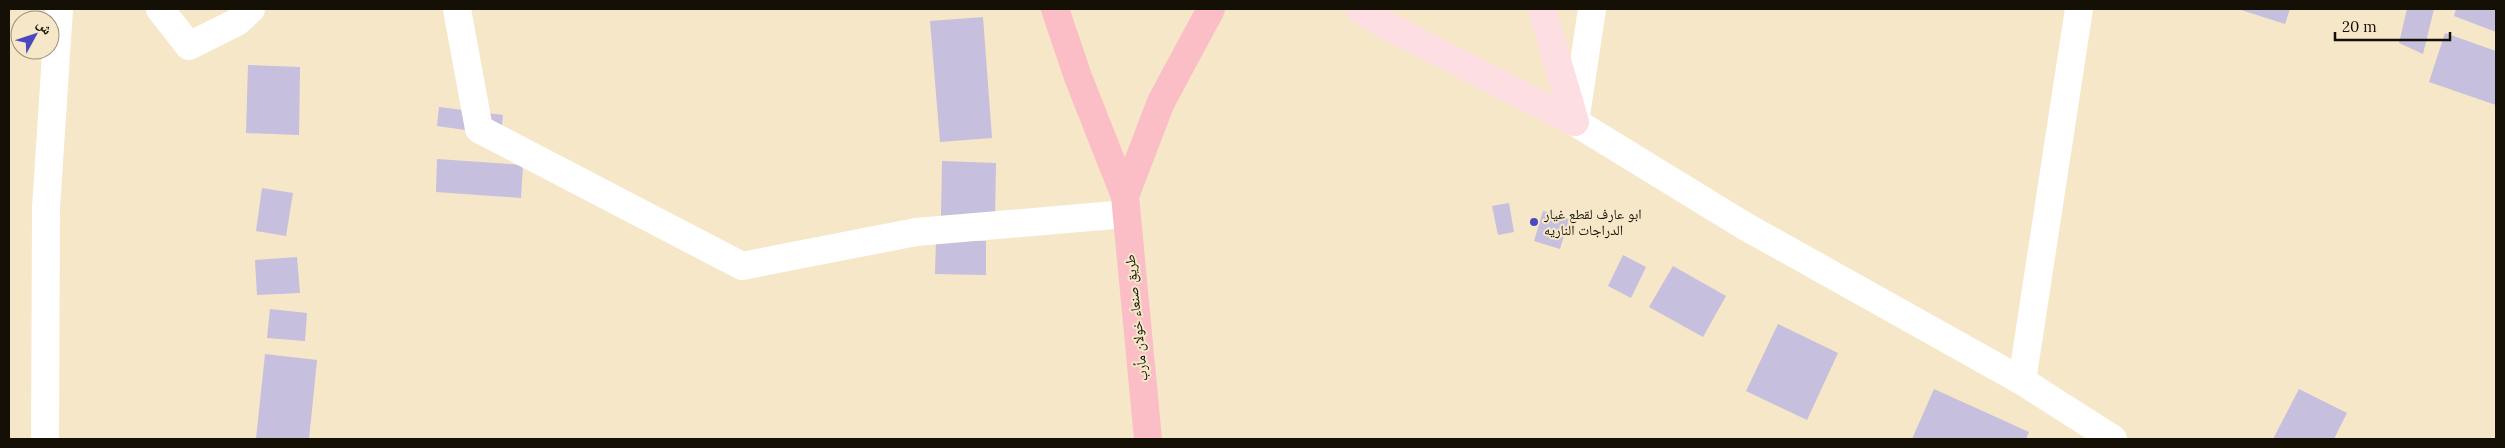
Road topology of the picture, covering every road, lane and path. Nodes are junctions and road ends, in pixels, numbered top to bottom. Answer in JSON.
{"nodes":[{"id":1,"x":59,"y":9,"type":"edge"},
{"id":2,"x":160,"y":9,"type":"edge"},
{"id":3,"x":251,"y":9,"type":"edge"},
{"id":4,"x":457,"y":9,"type":"edge"},
{"id":5,"x":1055,"y":9,"type":"edge"},
{"id":6,"x":1211,"y":9,"type":"edge"},
{"id":7,"x":1359,"y":9,"type":"edge"},
{"id":8,"x":1542,"y":9,"type":"edge"},
{"id":9,"x":1592,"y":9,"type":"edge"},
{"id":10,"x":2079,"y":9,"type":"edge"},
{"id":11,"x":1575,"y":122,"type":"junction"},
{"id":12,"x":1125,"y":205,"type":"junction"},
{"id":13,"x":2022,"y":381,"type":"junction"},
{"id":14,"x":45,"y":439,"type":"edge"},
{"id":15,"x":1148,"y":439,"type":"edge"},
{"id":16,"x":2113,"y":439,"type":"edge"}],
"edges":[{"from":1,"to":14,"type":"street"},
{"from":2,"to":3,"type":"street"},
{"from":4,"to":12,"type":"street"},
{"from":5,"to":12,"type":"main road"},
{"from":6,"to":12,"type":"main road"},
{"from":7,"to":11,"type":"main road"},
{"from":8,"to":11,"type":"main road"},
{"from":9,"to":11,"type":"street"},
{"from":10,"to":13,"type":"street"},
{"from":11,"to":13,"type":"street"},
{"from":12,"to":15,"type":"main road","name":"طريق صنعاء خولان مأرب"},
{"from":13,"to":16,"type":"street"}]}
